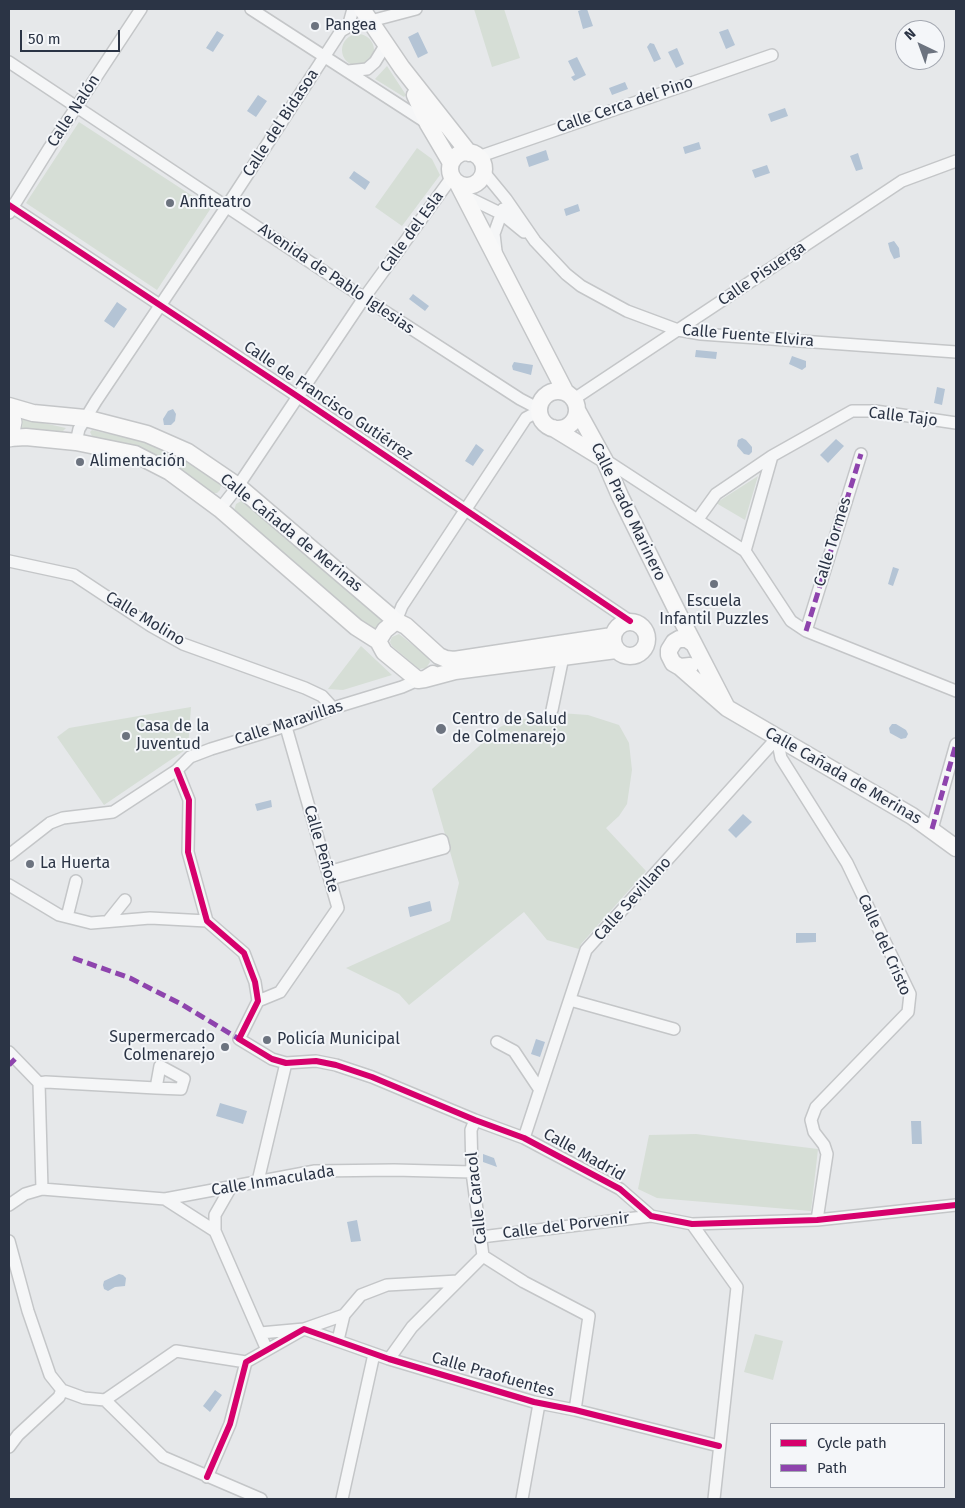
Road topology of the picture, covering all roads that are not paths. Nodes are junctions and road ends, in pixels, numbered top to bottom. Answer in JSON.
{"nodes":[{"id":1,"x":141,"y":9,"type":"edge"},
{"id":2,"x":251,"y":9,"type":"edge"},
{"id":3,"x":353,"y":9,"type":"edge"},
{"id":4,"x":416,"y":9,"type":"edge"},
{"id":5,"x":366,"y":15,"type":"edge"},
{"id":6,"x":348,"y":27,"type":"junction"},
{"id":7,"x":386,"y":44,"type":"junction"},
{"id":8,"x":772,"y":55,"type":"dead end"},
{"id":9,"x":325,"y":57,"type":"junction"},
{"id":10,"x":9,"y":62,"type":"edge"},
{"id":11,"x":402,"y":68,"type":"junction"},
{"id":12,"x":348,"y":71,"type":"junction"},
{"id":13,"x":76,"y":106,"type":"junction"},
{"id":14,"x":428,"y":124,"type":"junction"},
{"id":15,"x":477,"y":160,"type":"junction"},
{"id":16,"x":956,"y":161,"type":"edge"},
{"id":17,"x":456,"y":180,"type":"junction"},
{"id":18,"x":506,"y":199,"type":"junction"},
{"id":19,"x":227,"y":206,"type":"junction"},
{"id":20,"x":10,"y":209,"type":"edge"},
{"id":21,"x":502,"y":214,"type":"junction"},
{"id":22,"x":535,"y":241,"type":"junction"},
{"id":23,"x":496,"y":260,"type":"junction"},
{"id":24,"x":364,"y":298,"type":"junction"},
{"id":25,"x":159,"y":306,"type":"junction"},
{"id":26,"x":678,"y":330,"type":"junction"},
{"id":27,"x":956,"y":352,"type":"edge"},
{"id":28,"x":547,"y":356,"type":"junction"},
{"id":29,"x":297,"y":396,"type":"junction"},
{"id":30,"x":572,"y":401,"type":"junction"},
{"id":31,"x":541,"y":406,"type":"junction"},
{"id":32,"x":9,"y":408,"type":"edge"},
{"id":33,"x":84,"y":418,"type":"junction"},
{"id":34,"x":956,"y":424,"type":"edge"},
{"id":35,"x":553,"y":428,"type":"junction"},
{"id":36,"x":9,"y":438,"type":"edge"},
{"id":37,"x":76,"y":442,"type":"junction"},
{"id":38,"x":861,"y":454,"type":"dead end"},
{"id":39,"x":772,"y":456,"type":"junction"},
{"id":40,"x":604,"y":458,"type":"junction"},
{"id":41,"x":238,"y":486,"type":"junction"},
{"id":42,"x":220,"y":509,"type":"junction"},
{"id":43,"x":465,"y":509,"type":"junction"},
{"id":44,"x":698,"y":519,"type":"junction"},
{"id":45,"x":745,"y":551,"type":"junction"},
{"id":46,"x":9,"y":561,"type":"edge"},
{"id":47,"x":396,"y":621,"type":"junction"},
{"id":48,"x":637,"y":625,"type":"junction"},
{"id":49,"x":806,"y":631,"type":"junction"},
{"id":50,"x":378,"y":641,"type":"junction"},
{"id":51,"x":614,"y":643,"type":"junction"},
{"id":52,"x":682,"y":649,"type":"junction"},
{"id":53,"x":639,"y":654,"type":"junction"},
{"id":54,"x":439,"y":656,"type":"junction"},
{"id":55,"x":563,"y":657,"type":"junction"},
{"id":56,"x":422,"y":680,"type":"junction"},
{"id":57,"x":956,"y":691,"type":"edge"},
{"id":58,"x":333,"y":708,"type":"junction"},
{"id":59,"x":728,"y":708,"type":"junction"},
{"id":60,"x":552,"y":710,"type":"dead end"},
{"id":61,"x":286,"y":727,"type":"junction"},
{"id":62,"x":777,"y":738,"type":"junction"},
{"id":63,"x":956,"y":744,"type":"edge"},
{"id":64,"x":177,"y":770,"type":"junction"},
{"id":65,"x":953,"y":771,"type":"edge"},
{"id":66,"x":932,"y":829,"type":"junction"},
{"id":67,"x":956,"y":848,"type":"edge"},
{"id":68,"x":9,"y":855,"type":"edge"},
{"id":69,"x":329,"y":876,"type":"junction"},
{"id":70,"x":76,"y":881,"type":"dead end"},
{"id":71,"x":9,"y":885,"type":"edge"},
{"id":72,"x":125,"y":900,"type":"dead end"},
{"id":73,"x":67,"y":917,"type":"junction"},
{"id":74,"x":109,"y":920,"type":"junction"},
{"id":75,"x":207,"y":921,"type":"junction"},
{"id":76,"x":570,"y":1000,"type":"junction"},
{"id":77,"x":258,"y":1001,"type":"junction"},
{"id":78,"x":674,"y":1029,"type":"dead end"},
{"id":79,"x":497,"y":1042,"type":"dead end"},
{"id":80,"x":9,"y":1052,"type":"edge"},
{"id":81,"x":286,"y":1063,"type":"junction"},
{"id":82,"x":39,"y":1083,"type":"junction"},
{"id":83,"x":156,"y":1088,"type":"dead end"},
{"id":84,"x":540,"y":1090,"type":"junction"},
{"id":85,"x":475,"y":1120,"type":"junction"},
{"id":86,"x":524,"y":1138,"type":"junction"},
{"id":87,"x":472,"y":1172,"type":"junction"},
{"id":88,"x":258,"y":1181,"type":"junction"},
{"id":89,"x":231,"y":1187,"type":"junction"},
{"id":90,"x":42,"y":1189,"type":"junction"},
{"id":91,"x":166,"y":1199,"type":"junction"},
{"id":92,"x":9,"y":1205,"type":"edge"},
{"id":93,"x":956,"y":1205,"type":"edge"},
{"id":94,"x":651,"y":1216,"type":"junction"},
{"id":95,"x":817,"y":1220,"type":"junction"},
{"id":96,"x":692,"y":1224,"type":"junction"},
{"id":97,"x":215,"y":1231,"type":"junction"},
{"id":98,"x":481,"y":1237,"type":"junction"},
{"id":99,"x":9,"y":1241,"type":"edge"},
{"id":100,"x":483,"y":1256,"type":"junction"},
{"id":101,"x":458,"y":1280,"type":"junction"},
{"id":102,"x":344,"y":1315,"type":"junction"},
{"id":103,"x":304,"y":1329,"type":"junction"},
{"id":104,"x":260,"y":1333,"type":"junction"},
{"id":105,"x":338,"y":1340,"type":"junction"},
{"id":106,"x":267,"y":1350,"type":"junction"},
{"id":107,"x":374,"y":1354,"type":"junction"},
{"id":108,"x":389,"y":1359,"type":"junction"},
{"id":109,"x":246,"y":1362,"type":"junction"},
{"id":110,"x":62,"y":1390,"type":"junction"},
{"id":111,"x":105,"y":1400,"type":"junction"},
{"id":112,"x":540,"y":1404,"type":"junction"},
{"id":113,"x":575,"y":1410,"type":"junction"},
{"id":114,"x":719,"y":1446,"type":"junction"},
{"id":115,"x":9,"y":1447,"type":"edge"},
{"id":116,"x":207,"y":1477,"type":"junction"},
{"id":117,"x":247,"y":1497,"type":"edge"},
{"id":118,"x":260,"y":1499,"type":"edge"},
{"id":119,"x":342,"y":1499,"type":"edge"},
{"id":120,"x":522,"y":1499,"type":"edge"},
{"id":121,"x":714,"y":1499,"type":"edge"}],
"edges":[{"from":1,"to":13,"type":"street","name":"Calle Nalón"},
{"from":2,"to":9,"type":"street"},
{"from":3,"to":6,"type":"street"},
{"from":4,"to":5,"type":"street"},
{"from":5,"to":6,"type":"street"},
{"from":5,"to":7,"type":"street","name":"Calle Prado Marinero"},
{"from":6,"to":9,"type":"street"},
{"from":7,"to":11,"type":"street","name":"Calle Prado Marinero"},
{"from":7,"to":12,"type":"street"},
{"from":8,"to":15,"type":"street","name":"Calle Cerca del Pino"},
{"from":9,"to":12,"type":"street"},
{"from":9,"to":19,"type":"street","name":"Calle del Bidasoa"},
{"from":10,"to":13,"type":"street","name":"Avenida de Pablo Iglesias"},
{"from":11,"to":14,"type":"street","name":"Calle Prado Marinero"},
{"from":11,"to":15,"type":"street","name":"Calle Prado Marinero"},
{"from":12,"to":14,"type":"street"},
{"from":13,"to":19,"type":"street","name":"Avenida de Pablo Iglesias"},
{"from":13,"to":20,"type":"street","name":"Calle Nalón"},
{"from":14,"to":17,"type":"street","name":"Calle Prado Marinero"},
{"from":15,"to":17,"type":"street"},
{"from":15,"to":17,"type":"street"},
{"from":15,"to":18,"type":"street","name":"Calle Fuente Elvira"},
{"from":16,"to":26,"type":"street","name":"Calle Pisuerga"},
{"from":17,"to":21,"type":"street"},
{"from":17,"to":23,"type":"street","name":"Calle Prado Marinero"},
{"from":17,"to":24,"type":"street","name":"Calle del Esla"},
{"from":18,"to":21,"type":"street"},
{"from":18,"to":22,"type":"street","name":"Calle Fuente Elvira"},
{"from":19,"to":24,"type":"street","name":"Avenida de Pablo Iglesias"},
{"from":19,"to":25,"type":"street","name":"Calle del Bidasoa"},
{"from":20,"to":25,"type":"street","name":"Calle de Francisco Gutiérrez"},
{"from":21,"to":22,"type":"street"},
{"from":21,"to":23,"type":"street"},
{"from":22,"to":26,"type":"street","name":"Calle Fuente Elvira"},
{"from":23,"to":28,"type":"street","name":"Calle Prado Marinero"},
{"from":24,"to":29,"type":"street","name":"Calle del Esla"},
{"from":24,"to":31,"type":"street","name":"Avenida de Pablo Iglesias"},
{"from":25,"to":29,"type":"street","name":"Calle de Francisco Gutiérrez"},
{"from":25,"to":33,"type":"street","name":"Calle del Bidasoa"},
{"from":26,"to":27,"type":"street","name":"Calle Fuente Elvira"},
{"from":26,"to":30,"type":"street","name":"Calle Pisuerga"},
{"from":28,"to":30,"type":"street","name":"Calle Prado Marinero"},
{"from":28,"to":31,"type":"street","name":"Calle Prado Marinero"},
{"from":29,"to":41,"type":"street","name":"Calle del Esla"},
{"from":29,"to":43,"type":"street","name":"Calle de Francisco Gutiérrez"},
{"from":30,"to":31,"type":"street"},
{"from":30,"to":35,"type":"street"},
{"from":30,"to":40,"type":"street","name":"Calle Prado Marinero"},
{"from":31,"to":35,"type":"street"},
{"from":31,"to":43,"type":"street"},
{"from":32,"to":33,"type":"street","name":"Calle Cañada de Merinas"},
{"from":32,"to":36,"type":"main road"},
{"from":33,"to":37,"type":"street","name":"Calle del Bidasoa"},
{"from":33,"to":41,"type":"street","name":"Calle Cañada de Merinas"},
{"from":34,"to":39,"type":"street","name":"Calle Tajo"},
{"from":35,"to":40,"type":"street"},
{"from":36,"to":37,"type":"street","name":"Calle Cañada de Merinas"},
{"from":37,"to":42,"type":"street","name":"Calle Cañada de Merinas"},
{"from":38,"to":49,"type":"street","name":"Calle Tormes"},
{"from":39,"to":44,"type":"street","name":"Calle Tajo"},
{"from":39,"to":45,"type":"street"},
{"from":40,"to":44,"type":"street"},
{"from":40,"to":52,"type":"street","name":"Calle Prado Marinero"},
{"from":41,"to":42,"type":"street","name":"Calle del Esla"},
{"from":41,"to":47,"type":"street","name":"Calle Cañada de Merinas"},
{"from":42,"to":50,"type":"street","name":"Calle Cañada de Merinas"},
{"from":43,"to":47,"type":"street"},
{"from":43,"to":48,"type":"street","name":"Calle de Francisco Gutiérrez"},
{"from":44,"to":45,"type":"street"},
{"from":45,"to":49,"type":"street"},
{"from":46,"to":58,"type":"street","name":"Calle Molino"},
{"from":47,"to":50,"type":"street"},
{"from":47,"to":54,"type":"street","name":"Calle Cañada de Merinas"},
{"from":48,"to":51,"type":"street"},
{"from":48,"to":52,"type":"street","name":"Calle Cañada de Merinas"},
{"from":48,"to":53,"type":"street"},
{"from":49,"to":57,"type":"street"},
{"from":50,"to":56,"type":"street","name":"Calle Cañada de Merinas"},
{"from":51,"to":53,"type":"street"},
{"from":51,"to":54,"type":"street"},
{"from":51,"to":55,"type":"street"},
{"from":52,"to":53,"type":"street"},
{"from":52,"to":59,"type":"street","name":"Calle Cañada de Merinas"},
{"from":52,"to":59,"type":"street"},
{"from":54,"to":56,"type":"street"},
{"from":55,"to":56,"type":"street"},
{"from":55,"to":60,"type":"street"},
{"from":56,"to":58,"type":"street","name":"Calle Maravillas"},
{"from":58,"to":61,"type":"street","name":"Calle Maravillas"},
{"from":59,"to":62,"type":"street","name":"Calle Cañada de Merinas"},
{"from":61,"to":64,"type":"street","name":"Calle Maravillas"},
{"from":61,"to":69,"type":"street","name":"Calle Peñote"},
{"from":62,"to":66,"type":"street","name":"Calle Cañada de Merinas"},
{"from":62,"to":76,"type":"street","name":"Calle Sevillano"},
{"from":62,"to":95,"type":"street","name":"Calle del Cristo"},
{"from":63,"to":65,"type":"street"},
{"from":64,"to":68,"type":"street","name":"Calle Maravillas"},
{"from":64,"to":75,"type":"street"},
{"from":65,"to":66,"type":"street"},
{"from":66,"to":67,"type":"street","name":"Calle Cañada de Merinas"},
{"from":69,"to":69,"type":"street"},
{"from":69,"to":77,"type":"street","name":"Calle Peñote"},
{"from":70,"to":73,"type":"street"},
{"from":71,"to":73,"type":"street"},
{"from":72,"to":74,"type":"street"},
{"from":73,"to":74,"type":"street"},
{"from":74,"to":75,"type":"street"},
{"from":75,"to":77,"type":"street"},
{"from":76,"to":78,"type":"street"},
{"from":76,"to":84,"type":"street","name":"Calle Sevillano"},
{"from":77,"to":81,"type":"street","name":"Calle Madrid"},
{"from":79,"to":84,"type":"street"},
{"from":80,"to":82,"type":"street"},
{"from":81,"to":85,"type":"street","name":"Calle Madrid"},
{"from":81,"to":88,"type":"street"},
{"from":82,"to":83,"type":"street"},
{"from":82,"to":90,"type":"street"},
{"from":84,"to":86,"type":"street","name":"Calle Sevillano"},
{"from":85,"to":86,"type":"street","name":"Calle Madrid"},
{"from":85,"to":87,"type":"street","name":"Calle Caracol"},
{"from":86,"to":94,"type":"street","name":"Calle Madrid"},
{"from":87,"to":88,"type":"street","name":"Calle Inmaculada"},
{"from":87,"to":98,"type":"street","name":"Calle Caracol"},
{"from":88,"to":89,"type":"street","name":"Calle Inmaculada"},
{"from":89,"to":91,"type":"street","name":"Calle Inmaculada"},
{"from":89,"to":97,"type":"street"},
{"from":90,"to":91,"type":"street","name":"Calle Inmaculada"},
{"from":90,"to":92,"type":"street"},
{"from":91,"to":97,"type":"street","name":"Calle Inmaculada"},
{"from":93,"to":95,"type":"street"},
{"from":94,"to":96,"type":"street"},
{"from":94,"to":98,"type":"street","name":"Calle del Porvenir"},
{"from":95,"to":96,"type":"street"},
{"from":96,"to":114,"type":"street"},
{"from":97,"to":104,"type":"street"},
{"from":98,"to":100,"type":"street","name":"Calle Caracol"},
{"from":99,"to":110,"type":"street"},
{"from":100,"to":101,"type":"street","name":"Calle Caracol"},
{"from":100,"to":113,"type":"street"},
{"from":101,"to":102,"type":"street"},
{"from":101,"to":108,"type":"street","name":"Calle Caracol"},
{"from":102,"to":103,"type":"street"},
{"from":102,"to":105,"type":"street"},
{"from":103,"to":104,"type":"street"},
{"from":103,"to":105,"type":"street","name":"Calle Praofuentes"},
{"from":103,"to":106,"type":"street"},
{"from":104,"to":106,"type":"street"},
{"from":105,"to":107,"type":"street","name":"Calle Praofuentes"},
{"from":106,"to":109,"type":"street"},
{"from":107,"to":108,"type":"street","name":"Calle Praofuentes"},
{"from":107,"to":119,"type":"street"},
{"from":108,"to":112,"type":"street","name":"Calle Praofuentes"},
{"from":109,"to":111,"type":"street"},
{"from":109,"to":116,"type":"street"},
{"from":110,"to":111,"type":"street"},
{"from":110,"to":115,"type":"street"},
{"from":111,"to":116,"type":"street"},
{"from":112,"to":113,"type":"street","name":"Calle Praofuentes"},
{"from":112,"to":120,"type":"street"},
{"from":113,"to":114,"type":"street","name":"Calle Praofuentes"},
{"from":114,"to":121,"type":"street"},
{"from":116,"to":117,"type":"street"},
{"from":117,"to":118,"type":"street"}]}
